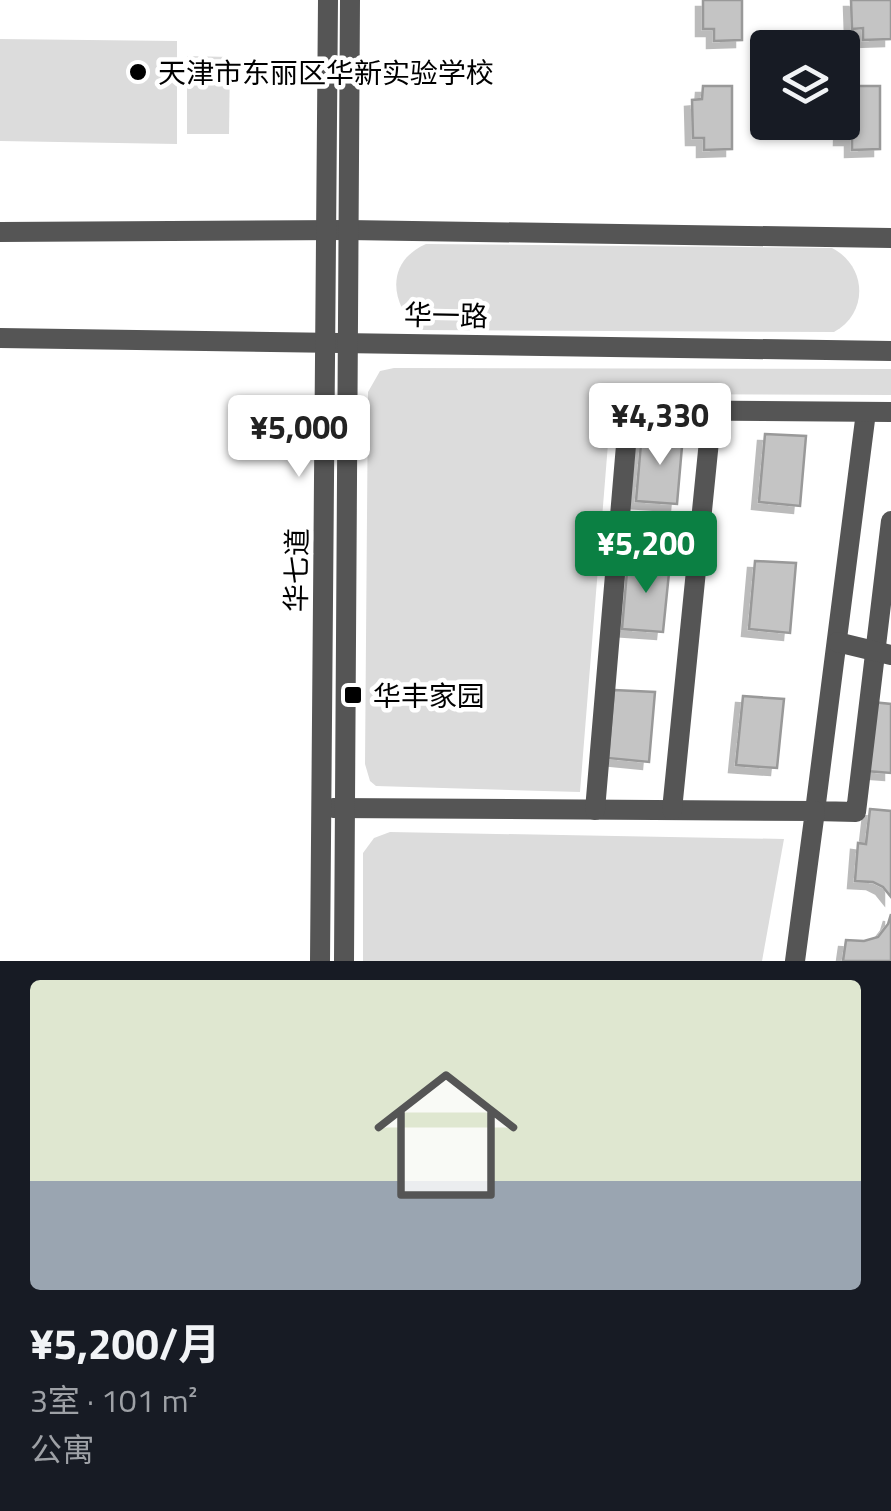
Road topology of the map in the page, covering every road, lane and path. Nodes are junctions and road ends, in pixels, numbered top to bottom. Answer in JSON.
{"nodes":[{"id":1,"x":328,"y":0,"type":"edge"},
{"id":2,"x":350,"y":0,"type":"edge"},
{"id":3,"x":326,"y":230,"type":"junction"},
{"id":4,"x":348,"y":230,"type":"junction"},
{"id":5,"x":0,"y":232,"type":"edge"},
{"id":6,"x":891,"y":238,"type":"edge"},
{"id":7,"x":0,"y":338,"type":"edge"},
{"id":8,"x":325,"y":341,"type":"junction"},
{"id":9,"x":347,"y":341,"type":"junction"},
{"id":10,"x":891,"y":351,"type":"edge"},
{"id":11,"x":712,"y":411,"type":"junction"},
{"id":12,"x":866,"y":412,"type":"junction"},
{"id":13,"x":891,"y":412,"type":"edge"},
{"id":14,"x":891,"y":521,"type":"edge"},
{"id":15,"x":837,"y":642,"type":"junction"},
{"id":16,"x":883,"y":653,"type":"edge"},
{"id":17,"x":321,"y":807,"type":"junction"},
{"id":18,"x":345,"y":808,"type":"junction"},
{"id":19,"x":595,"y":810,"type":"junction"},
{"id":20,"x":672,"y":810,"type":"junction"},
{"id":21,"x":816,"y":811,"type":"junction"},
{"id":22,"x":320,"y":961,"type":"edge"},
{"id":23,"x":344,"y":961,"type":"edge"},
{"id":24,"x":795,"y":961,"type":"edge"}],
"edges":[{"from":1,"to":3,"type":"street","name":"华七道"},
{"from":2,"to":4,"type":"street","name":"华七道"},
{"from":3,"to":4,"type":"street"},
{"from":3,"to":5,"type":"street"},
{"from":3,"to":8,"type":"street","name":"华七道"},
{"from":4,"to":6,"type":"street"},
{"from":4,"to":9,"type":"street","name":"华七道"},
{"from":7,"to":8,"type":"street","name":"华一路"},
{"from":8,"to":9,"type":"street","name":"华一路"},
{"from":8,"to":17,"type":"street","name":"华七道"},
{"from":9,"to":10,"type":"street","name":"华一路"},
{"from":9,"to":18,"type":"street","name":"华七道"},
{"from":11,"to":12,"type":"street"},
{"from":11,"to":19,"type":"street"},
{"from":11,"to":20,"type":"street"},
{"from":12,"to":13,"type":"street"},
{"from":12,"to":15,"type":"street"},
{"from":14,"to":16,"type":"street"},
{"from":15,"to":16,"type":"street"},
{"from":15,"to":21,"type":"street"},
{"from":16,"to":21,"type":"street"},
{"from":17,"to":18,"type":"street"},
{"from":17,"to":22,"type":"street","name":"华七道"},
{"from":18,"to":19,"type":"street"},
{"from":18,"to":23,"type":"street","name":"华七道"},
{"from":19,"to":20,"type":"street"},
{"from":20,"to":21,"type":"street"},
{"from":21,"to":24,"type":"street"}]}
